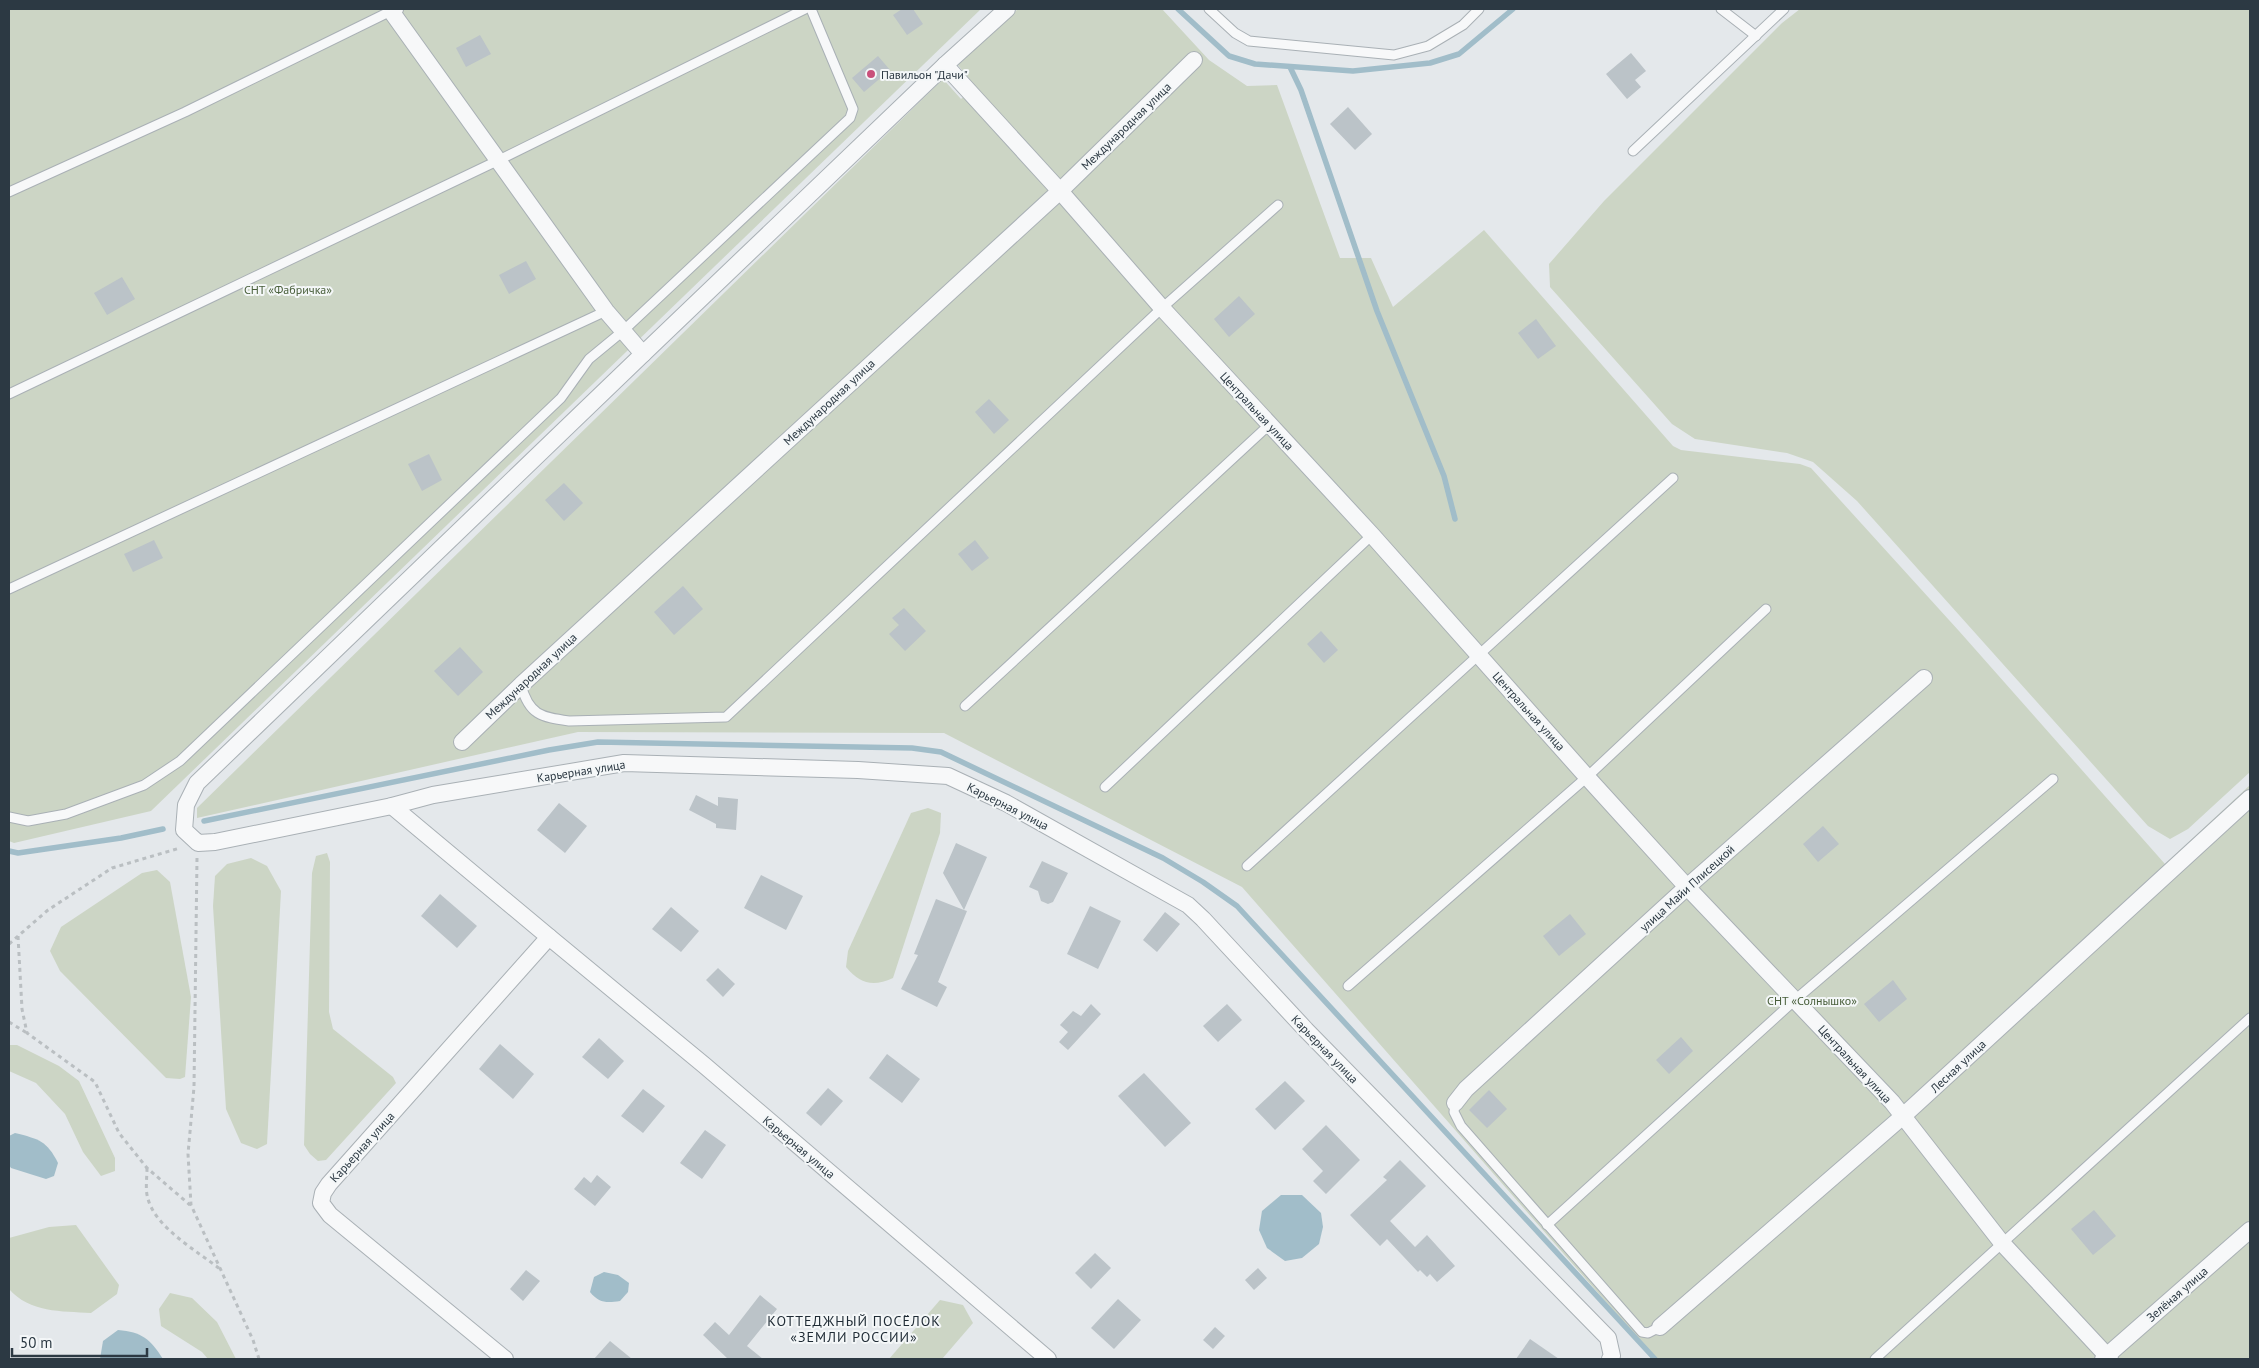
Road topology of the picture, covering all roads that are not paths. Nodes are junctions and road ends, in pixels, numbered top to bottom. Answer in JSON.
{"nodes":[{"id":1,"x":392,"y":9,"type":"edge"},
{"id":2,"x":805,"y":9,"type":"edge"},
{"id":3,"x":811,"y":9,"type":"edge"},
{"id":4,"x":1007,"y":9,"type":"edge"},
{"id":5,"x":1209,"y":9,"type":"edge"},
{"id":6,"x":1479,"y":9,"type":"edge"},
{"id":7,"x":1721,"y":9,"type":"edge"},
{"id":8,"x":1784,"y":9,"type":"edge"},
{"id":9,"x":1756,"y":36,"type":"junction"},
{"id":10,"x":1194,"y":60,"type":"dead end"},
{"id":11,"x":945,"y":65,"type":"junction"},
{"id":12,"x":1633,"y":152,"type":"dead end"},
{"id":13,"x":500,"y":160,"type":"junction"},
{"id":14,"x":1060,"y":191,"type":"junction"},
{"id":15,"x":9,"y":192,"type":"edge"},
{"id":16,"x":1278,"y":205,"type":"dead end"},
{"id":17,"x":1162,"y":308,"type":"junction"},
{"id":18,"x":606,"y":310,"type":"junction"},
{"id":19,"x":623,"y":331,"type":"junction"},
{"id":20,"x":643,"y":354,"type":"junction"},
{"id":21,"x":9,"y":394,"type":"edge"},
{"id":22,"x":1269,"y":425,"type":"junction"},
{"id":23,"x":1673,"y":478,"type":"dead end"},
{"id":24,"x":1372,"y":535,"type":"junction"},
{"id":25,"x":9,"y":589,"type":"edge"},
{"id":26,"x":1766,"y":609,"type":"dead end"},
{"id":27,"x":1478,"y":655,"type":"junction"},
{"id":28,"x":1924,"y":678,"type":"dead end"},
{"id":29,"x":521,"y":685,"type":"junction"},
{"id":30,"x":965,"y":706,"type":"dead end"},
{"id":31,"x":462,"y":742,"type":"dead end"},
{"id":32,"x":1588,"y":777,"type":"junction"},
{"id":33,"x":2052,"y":779,"type":"dead end"},
{"id":34,"x":1105,"y":787,"type":"dead end"},
{"id":35,"x":2250,"y":798,"type":"edge"},
{"id":36,"x":392,"y":806,"type":"junction"},
{"id":37,"x":9,"y":817,"type":"edge"},
{"id":38,"x":1247,"y":866,"type":"dead end"},
{"id":39,"x":1687,"y":887,"type":"junction"},
{"id":40,"x":549,"y":938,"type":"junction"},
{"id":41,"x":1348,"y":986,"type":"dead end"},
{"id":42,"x":1795,"y":1000,"type":"junction"},
{"id":43,"x":2250,"y":1018,"type":"edge"},
{"id":44,"x":1455,"y":1103,"type":"joint"},
{"id":45,"x":1902,"y":1117,"type":"junction"},
{"id":46,"x":1547,"y":1225,"type":"junction"},
{"id":47,"x":2250,"y":1230,"type":"edge"},
{"id":48,"x":2002,"y":1243,"type":"junction"},
{"id":49,"x":1660,"y":1327,"type":"joint"},
{"id":50,"x":2106,"y":1358,"type":"edge"},
{"id":51,"x":505,"y":1359,"type":"edge"},
{"id":52,"x":1048,"y":1359,"type":"edge"},
{"id":53,"x":1610,"y":1359,"type":"edge"},
{"id":54,"x":1876,"y":1359,"type":"edge"}],
"edges":[{"from":1,"to":13,"type":"street"},
{"from":1,"to":15,"type":"lane"},
{"from":2,"to":13,"type":"lane"},
{"from":3,"to":19,"type":"lane"},
{"from":4,"to":11,"type":"street"},
{"from":5,"to":6,"type":"lane"},
{"from":7,"to":9,"type":"lane"},
{"from":8,"to":9,"type":"lane"},
{"from":9,"to":12,"type":"lane"},
{"from":10,"to":14,"type":"street","name":"Международная улица"},
{"from":11,"to":14,"type":"street","name":"Центральная улица"},
{"from":11,"to":20,"type":"street"},
{"from":13,"to":18,"type":"street"},
{"from":13,"to":21,"type":"lane"},
{"from":14,"to":17,"type":"street","name":"Центральная улица"},
{"from":14,"to":29,"type":"street","name":"Международная улица"},
{"from":16,"to":17,"type":"lane"},
{"from":17,"to":22,"type":"street","name":"Центральная улица"},
{"from":17,"to":29,"type":"lane"},
{"from":18,"to":19,"type":"street"},
{"from":18,"to":25,"type":"lane"},
{"from":19,"to":20,"type":"street"},
{"from":19,"to":37,"type":"lane"},
{"from":20,"to":36,"type":"street"},
{"from":22,"to":24,"type":"street","name":"Центральная улица"},
{"from":22,"to":30,"type":"lane"},
{"from":23,"to":27,"type":"lane"},
{"from":24,"to":27,"type":"street","name":"Центральная улица"},
{"from":24,"to":34,"type":"lane"},
{"from":26,"to":32,"type":"lane"},
{"from":27,"to":32,"type":"street","name":"Центральная улица"},
{"from":27,"to":38,"type":"lane"},
{"from":28,"to":39,"type":"street","name":"улица Майи Плисецкой"},
{"from":29,"to":31,"type":"street","name":"Международная улица"},
{"from":32,"to":39,"type":"street","name":"Центральная улица"},
{"from":32,"to":41,"type":"lane"},
{"from":33,"to":42,"type":"lane"},
{"from":35,"to":45,"type":"street","name":"Лесная улица"},
{"from":36,"to":40,"type":"street","name":"Карьерная улица"},
{"from":36,"to":53,"type":"street","name":"Карьерная улица"},
{"from":39,"to":42,"type":"street","name":"Центральная улица"},
{"from":39,"to":44,"type":"street","name":"улица Майи Плисецкой"},
{"from":40,"to":51,"type":"street","name":"Карьерная улица"},
{"from":40,"to":52,"type":"street","name":"Карьерная улица"},
{"from":42,"to":45,"type":"street","name":"Центральная улица"},
{"from":42,"to":46,"type":"lane"},
{"from":43,"to":48,"type":"lane"},
{"from":44,"to":46,"type":"lane"},
{"from":45,"to":48,"type":"street","name":"Центральная улица"},
{"from":45,"to":49,"type":"street","name":"Лесная улица"},
{"from":46,"to":49,"type":"lane"},
{"from":47,"to":50,"type":"street","name":"Зелёная улица"},
{"from":48,"to":50,"type":"street","name":"Центральная улица"},
{"from":48,"to":54,"type":"lane"}]}
